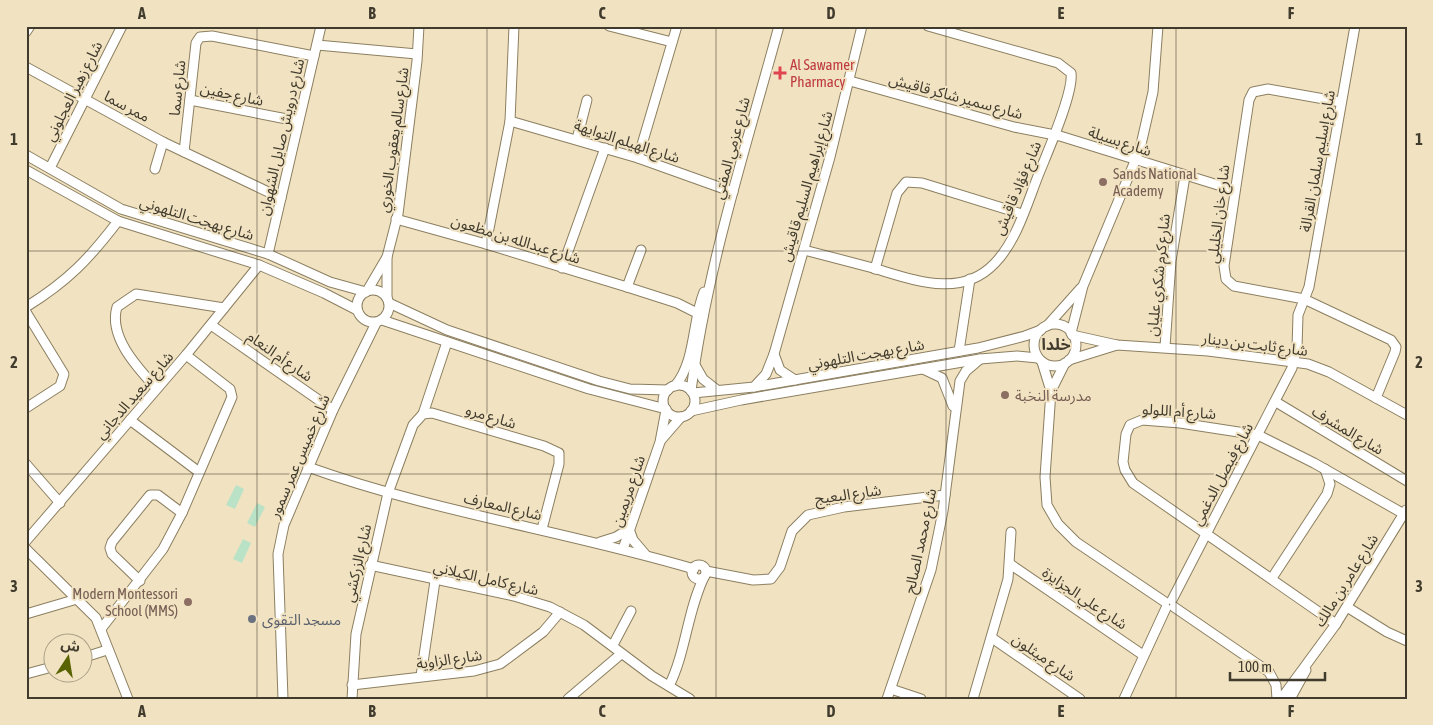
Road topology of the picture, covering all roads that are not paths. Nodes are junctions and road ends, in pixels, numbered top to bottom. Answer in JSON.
{"nodes":[{"id":1,"x":30,"y":26,"type":"edge"},
{"id":2,"x":122,"y":26,"type":"edge"},
{"id":3,"x":321,"y":26,"type":"edge"},
{"id":4,"x":419,"y":26,"type":"edge"},
{"id":5,"x":514,"y":26,"type":"edge"},
{"id":6,"x":609,"y":26,"type":"edge"},
{"id":7,"x":677,"y":26,"type":"edge"},
{"id":8,"x":778,"y":26,"type":"edge"},
{"id":9,"x":862,"y":26,"type":"edge"},
{"id":10,"x":928,"y":26,"type":"edge"},
{"id":11,"x":1158,"y":26,"type":"edge"},
{"id":12,"x":1355,"y":26,"type":"edge"},
{"id":13,"x":26,"y":32,"type":"edge"},
{"id":14,"x":672,"y":42,"type":"junction"},
{"id":15,"x":317,"y":45,"type":"junction"},
{"id":16,"x":418,"y":54,"type":"junction"},
{"id":17,"x":314,"y":56,"type":"junction"},
{"id":18,"x":26,"y":67,"type":"edge"},
{"id":19,"x":850,"y":82,"type":"junction"},
{"id":20,"x":84,"y":99,"type":"junction"},
{"id":21,"x":190,"y":100,"type":"junction"},
{"id":22,"x":587,"y":100,"type":"dead end"},
{"id":23,"x":1341,"y":102,"type":"junction"},
{"id":24,"x":510,"y":121,"type":"junction"},
{"id":25,"x":297,"y":122,"type":"junction"},
{"id":26,"x":1054,"y":135,"type":"junction"},
{"id":27,"x":576,"y":139,"type":"junction"},
{"id":28,"x":163,"y":142,"type":"junction"},
{"id":29,"x":605,"y":148,"type":"junction"},
{"id":30,"x":184,"y":152,"type":"junction"},
{"id":31,"x":26,"y":156,"type":"edge"},
{"id":32,"x":638,"y":158,"type":"junction"},
{"id":33,"x":1136,"y":162,"type":"junction"},
{"id":34,"x":50,"y":168,"type":"junction"},
{"id":35,"x":156,"y":169,"type":"dead end"},
{"id":36,"x":26,"y":170,"type":"edge"},
{"id":37,"x":1185,"y":176,"type":"junction"},
{"id":38,"x":1234,"y":190,"type":"junction"},
{"id":39,"x":734,"y":192,"type":"junction"},
{"id":40,"x":281,"y":198,"type":"junction"},
{"id":41,"x":1022,"y":214,"type":"junction"},
{"id":42,"x":396,"y":219,"type":"junction"},
{"id":43,"x":118,"y":221,"type":"junction"},
{"id":44,"x":486,"y":244,"type":"junction"},
{"id":45,"x":641,"y":250,"type":"dead end"},
{"id":46,"x":804,"y":250,"type":"junction"},
{"id":47,"x":268,"y":254,"type":"junction"},
{"id":48,"x":387,"y":257,"type":"junction"},
{"id":49,"x":259,"y":264,"type":"junction"},
{"id":50,"x":562,"y":268,"type":"junction"},
{"id":51,"x":875,"y":269,"type":"junction"},
{"id":52,"x":970,"y":280,"type":"junction"},
{"id":53,"x":1083,"y":286,"type":"junction"},
{"id":54,"x":627,"y":287,"type":"junction"},
{"id":55,"x":366,"y":291,"type":"junction"},
{"id":56,"x":1304,"y":299,"type":"junction"},
{"id":57,"x":388,"y":300,"type":"junction"},
{"id":58,"x":677,"y":303,"type":"junction"},
{"id":59,"x":702,"y":306,"type":"junction"},
{"id":60,"x":26,"y":307,"type":"edge"},
{"id":61,"x":224,"y":308,"type":"junction"},
{"id":62,"x":357,"y":310,"type":"junction"},
{"id":63,"x":26,"y":312,"type":"edge"},
{"id":64,"x":700,"y":315,"type":"junction"},
{"id":65,"x":379,"y":321,"type":"junction"},
{"id":66,"x":211,"y":325,"type":"junction"},
{"id":67,"x":1044,"y":328,"type":"junction"},
{"id":68,"x":1072,"y":334,"type":"junction"},
{"id":69,"x":447,"y":342,"type":"junction"},
{"id":70,"x":1117,"y":345,"type":"junction"},
{"id":71,"x":1165,"y":347,"type":"junction"},
{"id":72,"x":959,"y":351,"type":"junction"},
{"id":73,"x":774,"y":354,"type":"junction"},
{"id":74,"x":186,"y":355,"type":"junction"},
{"id":75,"x":980,"y":359,"type":"junction"},
{"id":76,"x":1040,"y":360,"type":"junction"},
{"id":77,"x":1295,"y":360,"type":"junction"},
{"id":78,"x":1067,"y":362,"type":"junction"},
{"id":79,"x":695,"y":364,"type":"junction"},
{"id":80,"x":921,"y":368,"type":"junction"},
{"id":81,"x":795,"y":380,"type":"junction"},
{"id":82,"x":754,"y":387,"type":"junction"},
{"id":83,"x":156,"y":388,"type":"junction"},
{"id":84,"x":672,"y":388,"type":"junction"},
{"id":85,"x":717,"y":390,"type":"junction"},
{"id":86,"x":1051,"y":391,"type":"junction"},
{"id":87,"x":692,"y":392,"type":"junction"},
{"id":88,"x":1376,"y":398,"type":"junction"},
{"id":89,"x":1276,"y":402,"type":"junction"},
{"id":90,"x":26,"y":408,"type":"edge"},
{"id":91,"x":333,"y":410,"type":"junction"},
{"id":92,"x":666,"y":410,"type":"junction"},
{"id":93,"x":691,"y":412,"type":"junction"},
{"id":94,"x":423,"y":414,"type":"junction"},
{"id":95,"x":954,"y":414,"type":"junction"},
{"id":96,"x":1407,"y":415,"type":"edge"},
{"id":97,"x":681,"y":416,"type":"junction"},
{"id":98,"x":130,"y":420,"type":"junction"},
{"id":99,"x":1258,"y":436,"type":"junction"},
{"id":100,"x":660,"y":442,"type":"junction"},
{"id":101,"x":26,"y":464,"type":"edge"},
{"id":102,"x":308,"y":467,"type":"junction"},
{"id":103,"x":1325,"y":469,"type":"junction"},
{"id":104,"x":199,"y":472,"type":"junction"},
{"id":105,"x":1407,"y":481,"type":"edge"},
{"id":106,"x":388,"y":493,"type":"junction"},
{"id":107,"x":945,"y":495,"type":"junction"},
{"id":108,"x":60,"y":503,"type":"junction"},
{"id":109,"x":1405,"y":511,"type":"edge"},
{"id":110,"x":182,"y":513,"type":"junction"},
{"id":111,"x":542,"y":529,"type":"junction"},
{"id":112,"x":629,"y":529,"type":"junction"},
{"id":113,"x":1011,"y":532,"type":"dead end"},
{"id":114,"x":1207,"y":534,"type":"junction"},
{"id":115,"x":595,"y":543,"type":"junction"},
{"id":116,"x":27,"y":548,"type":"edge"},
{"id":117,"x":623,"y":549,"type":"junction"},
{"id":118,"x":647,"y":555,"type":"junction"},
{"id":119,"x":1010,"y":564,"type":"junction"},
{"id":120,"x":370,"y":566,"type":"junction"},
{"id":121,"x":693,"y":572,"type":"junction"},
{"id":122,"x":705,"y":574,"type":"junction"},
{"id":123,"x":1272,"y":578,"type":"junction"},
{"id":124,"x":140,"y":581,"type":"junction"},
{"id":125,"x":436,"y":581,"type":"junction"},
{"id":126,"x":695,"y":595,"type":"junction"},
{"id":127,"x":77,"y":599,"type":"junction"},
{"id":128,"x":1169,"y":604,"type":"junction"},
{"id":129,"x":1347,"y":607,"type":"junction"},
{"id":130,"x":631,"y":611,"type":"dead end"},
{"id":131,"x":560,"y":612,"type":"junction"},
{"id":132,"x":26,"y":614,"type":"edge"},
{"id":133,"x":1336,"y":624,"type":"junction"},
{"id":134,"x":101,"y":629,"type":"junction"},
{"id":135,"x":992,"y":638,"type":"junction"},
{"id":136,"x":1407,"y":641,"type":"edge"},
{"id":137,"x":612,"y":645,"type":"junction"},
{"id":138,"x":107,"y":650,"type":"junction"},
{"id":139,"x":621,"y":654,"type":"junction"},
{"id":140,"x":92,"y":655,"type":"edge"},
{"id":141,"x":1144,"y":655,"type":"junction"},
{"id":142,"x":1308,"y":665,"type":"junction"},
{"id":143,"x":42,"y":670,"type":"edge"},
{"id":144,"x":26,"y":674,"type":"edge"},
{"id":145,"x":421,"y":676,"type":"junction"},
{"id":146,"x":123,"y":683,"type":"junction"},
{"id":147,"x":352,"y":685,"type":"junction"},
{"id":148,"x":669,"y":686,"type":"junction"},
{"id":149,"x":891,"y":689,"type":"junction"},
{"id":150,"x":283,"y":698,"type":"edge"},
{"id":151,"x":128,"y":699,"type":"edge"},
{"id":152,"x":133,"y":699,"type":"edge"},
{"id":153,"x":273,"y":699,"type":"edge"},
{"id":154,"x":352,"y":699,"type":"edge"},
{"id":155,"x":568,"y":699,"type":"edge"},
{"id":156,"x":690,"y":699,"type":"edge"},
{"id":157,"x":887,"y":699,"type":"edge"},
{"id":158,"x":921,"y":699,"type":"edge"},
{"id":159,"x":973,"y":699,"type":"edge"},
{"id":160,"x":1080,"y":699,"type":"edge"},
{"id":161,"x":1124,"y":699,"type":"edge"},
{"id":162,"x":1277,"y":699,"type":"edge"},
{"id":163,"x":1281,"y":699,"type":"edge"},
{"id":164,"x":1290,"y":699,"type":"edge"}],
"edges":[{"from":1,"to":13,"type":"street"},
{"from":2,"to":20,"type":"street","name":"شارع زهير العجلوني"},
{"from":3,"to":15,"type":"street","name":"شارع درويش صايل الشهوان"},
{"from":4,"to":16,"type":"street","name":"شارع سالم يعقوب الخوري"},
{"from":5,"to":24,"type":"street"},
{"from":6,"to":14,"type":"street"},
{"from":7,"to":14,"type":"street"},
{"from":8,"to":39,"type":"street","name":"شارع عزمي المفتي"},
{"from":9,"to":19,"type":"street","name":"شارع إبراهيم السليم قاقيش"},
{"from":10,"to":26,"type":"street","name":"شارع فؤاد قاقيش"},
{"from":11,"to":33,"type":"street"},
{"from":12,"to":23,"type":"street","name":"شارع إسليم سلمان القرالة"},
{"from":14,"to":32,"type":"street"},
{"from":15,"to":16,"type":"street"},
{"from":15,"to":17,"type":"street","name":"شارع درويش صايل الشهوان"},
{"from":16,"to":42,"type":"street","name":"شارع سالم يعقوب الخوري"},
{"from":17,"to":21,"type":"street","name":"شارع سما"},
{"from":17,"to":25,"type":"street","name":"شارع درويش صايل الشهوان"},
{"from":18,"to":20,"type":"street","name":"ممر سما"},
{"from":19,"to":26,"type":"street","name":"شارع سمير شاكر قاقيش"},
{"from":19,"to":46,"type":"street","name":"شارع إبراهيم السليم قاقيش"},
{"from":20,"to":28,"type":"street","name":"ممر سما"},
{"from":20,"to":34,"type":"street","name":"شارع زهير العجلوني"},
{"from":21,"to":25,"type":"street","name":"شارع جفين"},
{"from":21,"to":30,"type":"street","name":"شارع سما"},
{"from":22,"to":27,"type":"street"},
{"from":23,"to":38,"type":"street","name":"شارع خان الخليلي"},
{"from":23,"to":56,"type":"street","name":"شارع إسليم سلمان القرالة"},
{"from":24,"to":27,"type":"street","name":"شارع الهيلم التوايهة"},
{"from":24,"to":44,"type":"street"},
{"from":25,"to":40,"type":"street","name":"شارع درويش صايل الشهوان"},
{"from":26,"to":33,"type":"street","name":"شارع بسيلة"},
{"from":26,"to":41,"type":"street","name":"شارع فؤاد قاقيش"},
{"from":27,"to":29,"type":"street","name":"شارع الهيلم التوايهة"},
{"from":28,"to":30,"type":"street","name":"ممر سما"},
{"from":28,"to":35,"type":"street"},
{"from":29,"to":32,"type":"street","name":"شارع الهيلم التوايهة"},
{"from":29,"to":50,"type":"street"},
{"from":30,"to":40,"type":"street"},
{"from":31,"to":34,"type":"street","name":"شارع بهجت التلهوني"},
{"from":32,"to":39,"type":"street","name":"شارع الهيلم التوايهة"},
{"from":33,"to":37,"type":"street","name":"شارع بسيلة"},
{"from":33,"to":53,"type":"street"},
{"from":34,"to":47,"type":"street","name":"شارع بهجت التلهوني"},
{"from":36,"to":43,"type":"street","name":"شارع بهجت التلهوني"},
{"from":37,"to":38,"type":"street","name":"شارع بسيلة"},
{"from":37,"to":71,"type":"street","name":"شارع كرم شكري عليان"},
{"from":38,"to":56,"type":"street","name":"شارع خان الخليلي"},
{"from":39,"to":59,"type":"street","name":"شارع عزمي المفتي"},
{"from":40,"to":47,"type":"street","name":"شارع درويش صايل الشهوان"},
{"from":41,"to":51,"type":"street"},
{"from":41,"to":52,"type":"street","name":"شارع فؤاد قاقيش"},
{"from":42,"to":44,"type":"street","name":"شارع عبدالله بن مظعون"},
{"from":42,"to":48,"type":"street","name":"شارع سالم يعقوب الخوري"},
{"from":43,"to":49,"type":"street","name":"شارع بهجت التلهوني"},
{"from":43,"to":60,"type":"street"},
{"from":44,"to":50,"type":"street","name":"شارع عبدالله بن مظعون"},
{"from":45,"to":54,"type":"street"},
{"from":46,"to":51,"type":"street","name":"شارع فؤاد قاقيش"},
{"from":46,"to":73,"type":"street","name":"شارع إبراهيم السليم قاقيش"},
{"from":47,"to":55,"type":"street","name":"شارع بهجت التلهوني"},
{"from":48,"to":55,"type":"street","name":"شارع سالم يعقوب الخوري"},
{"from":48,"to":57,"type":"street","name":"شارع سالم يعقوب الخوري"},
{"from":49,"to":61,"type":"street","name":"شارع سعيد الدجاني"},
{"from":49,"to":62,"type":"street","name":"شارع بهجت التلهوني"},
{"from":50,"to":54,"type":"street","name":"شارع عبدالله بن مظعون"},
{"from":51,"to":52,"type":"street","name":"شارع فؤاد قاقيش"},
{"from":52,"to":72,"type":"street"},
{"from":53,"to":67,"type":"street"},
{"from":53,"to":68,"type":"street"},
{"from":54,"to":58,"type":"street","name":"شارع عبدالله بن مظعون"},
{"from":55,"to":57,"type":"street"},
{"from":55,"to":62,"type":"street"},
{"from":56,"to":77,"type":"street","name":"شارع إسليم سلمان القرالة"},
{"from":56,"to":88,"type":"street","name":"شارع خان الخليلي"},
{"from":57,"to":65,"type":"street"},
{"from":57,"to":84,"type":"street"},
{"from":58,"to":59,"type":"street","name":"شارع عبدالله بن مظعون"},
{"from":58,"to":64,"type":"street","name":"شارع عبدالله بن مظعون"},
{"from":59,"to":64,"type":"street","name":"شارع عزمي المفتي"},
{"from":61,"to":66,"type":"street","name":"شارع سعيد الدجاني"},
{"from":61,"to":83,"type":"street"},
{"from":62,"to":65,"type":"street"},
{"from":63,"to":90,"type":"street"},
{"from":64,"to":79,"type":"street","name":"شارع عزمي المفتي"},
{"from":64,"to":84,"type":"street","name":"شارع عزمي المفتي"},
{"from":65,"to":69,"type":"street"},
{"from":65,"to":91,"type":"street","name":"شارع خميس عمر سمور"},
{"from":66,"to":74,"type":"street","name":"شارع سعيد الدجاني"},
{"from":66,"to":91,"type":"street","name":"شارع أم النعام"},
{"from":67,"to":68,"type":"street"},
{"from":67,"to":72,"type":"street","name":"شارع بهجت التلهوني"},
{"from":67,"to":76,"type":"street"},
{"from":68,"to":70,"type":"street","name":"شارع ثابت بن دينار"},
{"from":68,"to":78,"type":"street"},
{"from":69,"to":92,"type":"street"},
{"from":69,"to":94,"type":"street"},
{"from":70,"to":71,"type":"street","name":"شارع ثابت بن دينار"},
{"from":70,"to":78,"type":"street","name":"شارع ثابت بن دينار"},
{"from":71,"to":77,"type":"street","name":"شارع ثابت بن دينار"},
{"from":72,"to":81,"type":"street","name":"شارع بهجت التلهوني"},
{"from":73,"to":81,"type":"street"},
{"from":73,"to":82,"type":"street","name":"شارع إبراهيم السليم قاقيش"},
{"from":74,"to":83,"type":"street","name":"شارع سعيد الدجاني"},
{"from":74,"to":104,"type":"street"},
{"from":75,"to":76,"type":"street","name":"شارع بهجت التلهوني"},
{"from":75,"to":80,"type":"street","name":"شارع بهجت التلهوني"},
{"from":75,"to":95,"type":"street","name":"شارع محمد الصالح"},
{"from":76,"to":78,"type":"street"},
{"from":76,"to":86,"type":"street"},
{"from":77,"to":88,"type":"street","name":"شارع ثابت بن دينار"},
{"from":77,"to":89,"type":"street","name":"شارع فيصل الدغمي"},
{"from":78,"to":86,"type":"street"},
{"from":79,"to":85,"type":"street"},
{"from":79,"to":87,"type":"street","name":"شارع عزمي المفتي"},
{"from":80,"to":93,"type":"street","name":"شارع بهجت التلهوني"},
{"from":80,"to":95,"type":"street","name":"شارع محمد الصالح"},
{"from":81,"to":82,"type":"street","name":"شارع بهجت التلهوني"},
{"from":82,"to":85,"type":"street","name":"شارع بهجت التلهوني"},
{"from":83,"to":98,"type":"street","name":"شارع سعيد الدجاني"},
{"from":84,"to":87,"type":"street"},
{"from":84,"to":92,"type":"street"},
{"from":85,"to":87,"type":"street","name":"شارع بهجت التلهوني"},
{"from":86,"to":128,"type":"street"},
{"from":87,"to":93,"type":"street"},
{"from":88,"to":96,"type":"street","name":"شارع ثابت بن دينار"},
{"from":89,"to":99,"type":"street","name":"شارع فيصل الدغمي"},
{"from":89,"to":105,"type":"street","name":"شارع المشرف"},
{"from":91,"to":102,"type":"street","name":"شارع خميس عمر سمور"},
{"from":92,"to":97,"type":"street"},
{"from":92,"to":100,"type":"street","name":"شارع مريمين"},
{"from":93,"to":97,"type":"street"},
{"from":94,"to":106,"type":"street"},
{"from":94,"to":111,"type":"street","name":"شارع مرو"},
{"from":95,"to":107,"type":"street","name":"شارع محمد الصالح"},
{"from":97,"to":100,"type":"street","name":"شارع مريمين"},
{"from":98,"to":104,"type":"street"},
{"from":98,"to":108,"type":"street","name":"شارع سعيد الدجاني"},
{"from":99,"to":103,"type":"street"},
{"from":99,"to":114,"type":"street","name":"شارع فيصل الدغمي"},
{"from":99,"to":114,"type":"street","name":"شارع أم اللولو"},
{"from":100,"to":112,"type":"street","name":"شارع مريمين"},
{"from":101,"to":108,"type":"street"},
{"from":102,"to":106,"type":"street","name":"شارع المعارف"},
{"from":102,"to":150,"type":"street","name":"شارع خميس عمر سمور"},
{"from":103,"to":109,"type":"street"},
{"from":103,"to":123,"type":"street"},
{"from":104,"to":110,"type":"street"},
{"from":106,"to":111,"type":"street","name":"شارع المعارف"},
{"from":106,"to":120,"type":"street","name":"شارع الزركشي"},
{"from":107,"to":122,"type":"street","name":"شارع البعيج"},
{"from":107,"to":149,"type":"street","name":"شارع محمد الصالح"},
{"from":108,"to":116,"type":"street","name":"شارع سعيد الدجاني"},
{"from":109,"to":129,"type":"street","name":"شارع عامر بن مالك"},
{"from":110,"to":124,"type":"street"},
{"from":110,"to":124,"type":"street"},
{"from":111,"to":115,"type":"street","name":"شارع المعارف"},
{"from":112,"to":115,"type":"street"},
{"from":112,"to":117,"type":"street","name":"شارع مريمين"},
{"from":112,"to":118,"type":"street"},
{"from":113,"to":119,"type":"street"},
{"from":114,"to":123,"type":"street"},
{"from":114,"to":128,"type":"street","name":"شارع فيصل الدغمي"},
{"from":115,"to":117,"type":"street","name":"شارع المعارف"},
{"from":116,"to":127,"type":"street"},
{"from":117,"to":118,"type":"street","name":"شارع المعارف"},
{"from":118,"to":121,"type":"street","name":"شارع المعارف"},
{"from":119,"to":135,"type":"street"},
{"from":119,"to":141,"type":"street","name":"شارع علي الجزايزة"},
{"from":120,"to":125,"type":"street","name":"شارع كامل الكيلاني"},
{"from":120,"to":147,"type":"street","name":"شارع الزركشي"},
{"from":121,"to":122,"type":"street","name":"شارع المعارف"},
{"from":121,"to":126,"type":"street"},
{"from":122,"to":126,"type":"street"},
{"from":123,"to":133,"type":"street"},
{"from":124,"to":134,"type":"street"},
{"from":125,"to":131,"type":"street","name":"شارع كامل الكيلاني"},
{"from":125,"to":145,"type":"street"},
{"from":126,"to":148,"type":"street"},
{"from":127,"to":132,"type":"street"},
{"from":127,"to":134,"type":"street"},
{"from":128,"to":141,"type":"street","name":"شارع فيصل الدغمي"},
{"from":128,"to":162,"type":"street"},
{"from":129,"to":133,"type":"street","name":"شارع عامر بن مالك"},
{"from":129,"to":136,"type":"street"},
{"from":130,"to":137,"type":"street"},
{"from":131,"to":137,"type":"street","name":"شارع كامل الكيلاني"},
{"from":131,"to":145,"type":"street","name":"شارع الزاوية"},
{"from":133,"to":142,"type":"street","name":"شارع عامر بن مالك"},
{"from":134,"to":138,"type":"street"},
{"from":135,"to":159,"type":"street"},
{"from":135,"to":160,"type":"street","name":"شارع ميثلون"},
{"from":137,"to":139,"type":"street","name":"شارع كامل الكيلاني"},
{"from":138,"to":140,"type":"street"},
{"from":138,"to":146,"type":"street"},
{"from":139,"to":148,"type":"street","name":"شارع كامل الكيلاني"},
{"from":139,"to":155,"type":"street"},
{"from":141,"to":161,"type":"street","name":"شارع فيصل الدغمي"},
{"from":142,"to":163,"type":"street","name":"شارع عامر بن مالك"},
{"from":142,"to":164,"type":"street","name":"شارع عامر بن مالك"},
{"from":143,"to":144,"type":"street"},
{"from":145,"to":147,"type":"street","name":"شارع الزاوية"},
{"from":146,"to":151,"type":"street"},
{"from":146,"to":152,"type":"street"},
{"from":147,"to":154,"type":"street","name":"شارع الزركشي"},
{"from":148,"to":156,"type":"street","name":"شارع كامل الكيلاني"},
{"from":149,"to":157,"type":"street","name":"شارع محمد الصالح"},
{"from":149,"to":158,"type":"street"},
{"from":150,"to":153,"type":"street"}]}
